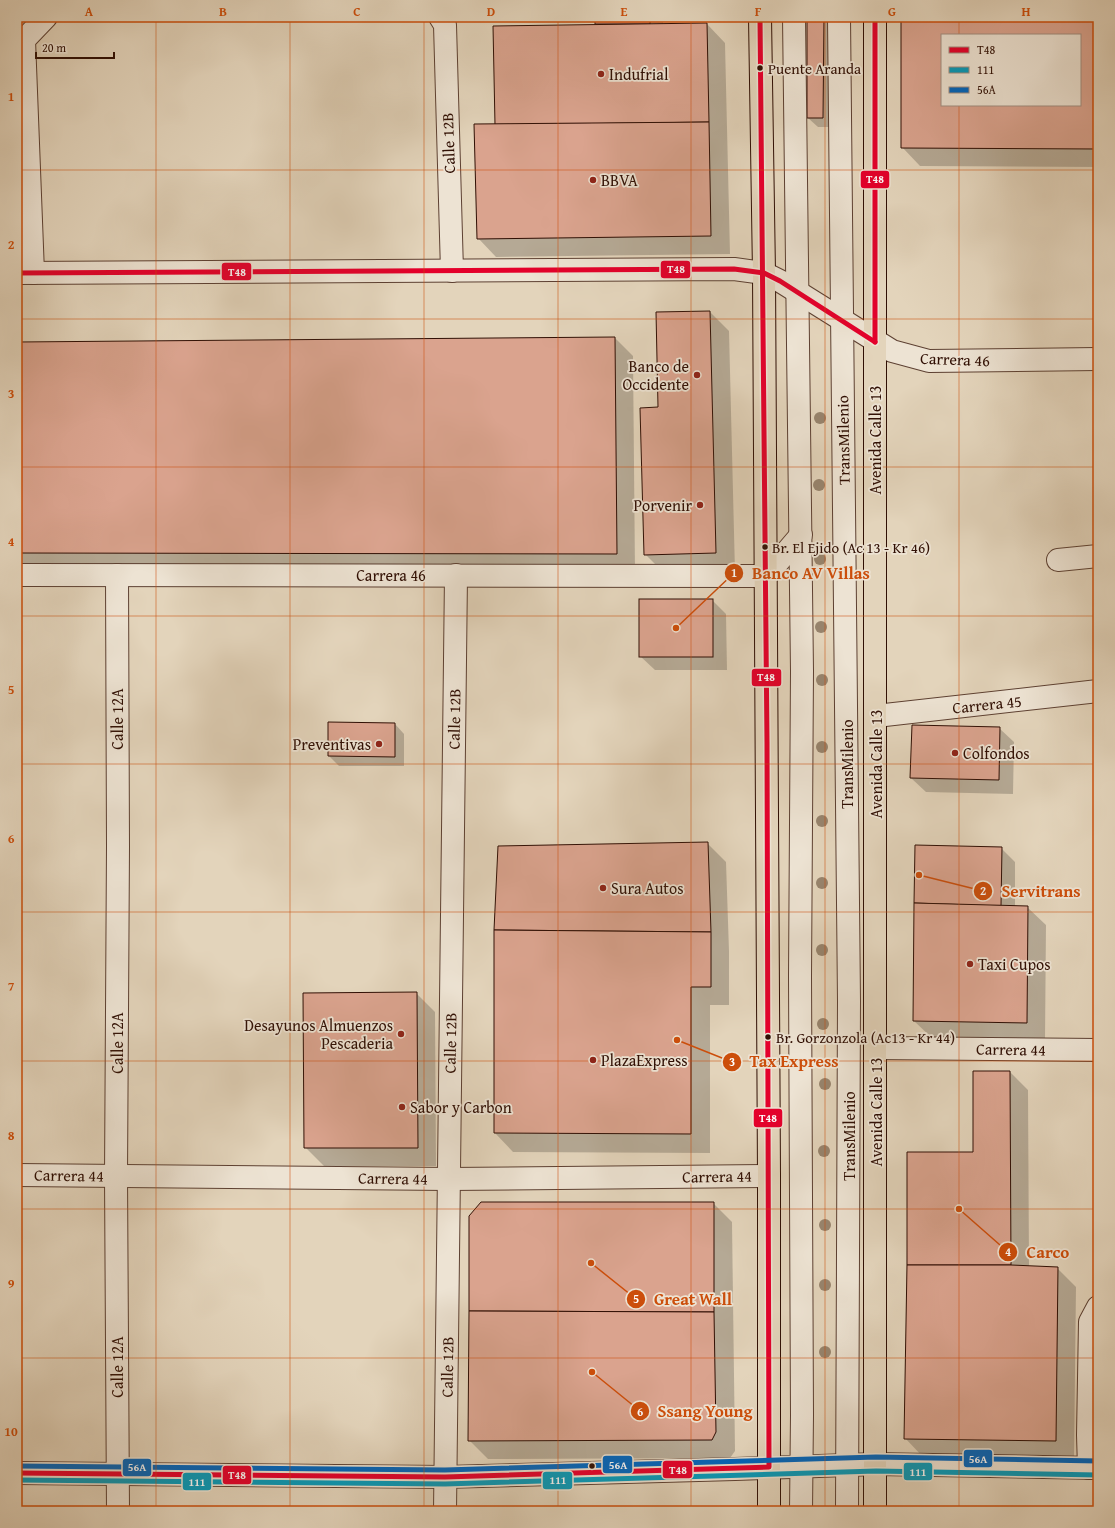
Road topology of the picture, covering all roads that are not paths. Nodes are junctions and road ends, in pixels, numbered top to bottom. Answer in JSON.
{"nodes":[{"id":1,"x":46,"y":17,"type":"edge"},
{"id":2,"x":440,"y":17,"type":"edge"},
{"id":3,"x":760,"y":17,"type":"edge"},
{"id":4,"x":794,"y":17,"type":"edge"},
{"id":5,"x":839,"y":17,"type":"edge"},
{"id":6,"x":875,"y":17,"type":"edge"},
{"id":7,"x":452,"y":271,"type":"junction"},
{"id":8,"x":25,"y":273,"type":"edge"},
{"id":9,"x":764,"y":273,"type":"junction"},
{"id":10,"x":797,"y":291,"type":"junction"},
{"id":11,"x":842,"y":320,"type":"junction"},
{"id":12,"x":875,"y":342,"type":"junction"},
{"id":13,"x":1098,"y":359,"type":"edge"},
{"id":14,"x":801,"y":535,"type":"junction"},
{"id":15,"x":1098,"y":556,"type":"edge"},
{"id":16,"x":1058,"y":560,"type":"dead end"},
{"id":17,"x":17,"y":575,"type":"edge"},
{"id":18,"x":117,"y":575,"type":"junction"},
{"id":19,"x":456,"y":576,"type":"junction"},
{"id":20,"x":766,"y":576,"type":"junction"},
{"id":21,"x":1098,"y":691,"type":"edge"},
{"id":22,"x":876,"y":716,"type":"junction"},
{"id":23,"x":876,"y":1048,"type":"junction"},
{"id":24,"x":1098,"y":1050,"type":"edge"},
{"id":25,"x":17,"y":1175,"type":"edge"},
{"id":26,"x":116,"y":1176,"type":"junction"},
{"id":27,"x":769,"y":1176,"type":"junction"},
{"id":28,"x":449,"y":1179,"type":"junction"},
{"id":29,"x":1098,"y":1307,"type":"edge"},
{"id":30,"x":876,"y":1464,"type":"junction"},
{"id":31,"x":847,"y":1465,"type":"junction"},
{"id":32,"x":802,"y":1466,"type":"junction"},
{"id":33,"x":769,"y":1467,"type":"junction"},
{"id":34,"x":1094,"y":1468,"type":"edge"},
{"id":35,"x":17,"y":1473,"type":"edge"},
{"id":36,"x":118,"y":1475,"type":"junction"},
{"id":37,"x":445,"y":1477,"type":"junction"},
{"id":38,"x":118,"y":1511,"type":"edge"},
{"id":39,"x":445,"y":1511,"type":"edge"},
{"id":40,"x":768,"y":1511,"type":"edge"},
{"id":41,"x":801,"y":1511,"type":"edge"},
{"id":42,"x":847,"y":1511,"type":"edge"},
{"id":43,"x":875,"y":1511,"type":"edge"}],
"edges":[{"from":1,"to":8,"type":"street"},
{"from":2,"to":7,"type":"street","name":"Calle 12B"},
{"from":3,"to":9,"type":"main road"},
{"from":4,"to":10,"type":"street"},
{"from":5,"to":11,"type":"street","name":"TransMilenio"},
{"from":6,"to":12,"type":"main road","name":"Avenida Calle 13"},
{"from":7,"to":8,"type":"street"},
{"from":7,"to":9,"type":"street"},
{"from":9,"to":10,"type":"street","name":"Carrera 46"},
{"from":9,"to":20,"type":"main road"},
{"from":10,"to":11,"type":"street","name":"Carrera 46"},
{"from":10,"to":14,"type":"street"},
{"from":11,"to":12,"type":"street","name":"Carrera 46"},
{"from":11,"to":31,"type":"street","name":"TransMilenio"},
{"from":12,"to":13,"type":"street","name":"Carrera 46"},
{"from":12,"to":22,"type":"main road","name":"Avenida Calle 13"},
{"from":14,"to":20,"type":"street"},
{"from":14,"to":32,"type":"street"},
{"from":15,"to":16,"type":"street"},
{"from":17,"to":18,"type":"street","name":"Carrera 46"},
{"from":18,"to":19,"type":"street","name":"Carrera 46"},
{"from":18,"to":26,"type":"street","name":"Calle 12A"},
{"from":19,"to":20,"type":"street","name":"Carrera 46"},
{"from":19,"to":28,"type":"street","name":"Calle 12B"},
{"from":20,"to":27,"type":"main road"},
{"from":21,"to":22,"type":"street","name":"Carrera 45"},
{"from":22,"to":23,"type":"main road","name":"Avenida Calle 13"},
{"from":23,"to":24,"type":"street","name":"Carrera 44"},
{"from":23,"to":30,"type":"main road","name":"Avenida Calle 13"},
{"from":25,"to":26,"type":"street","name":"Carrera 44"},
{"from":26,"to":28,"type":"street","name":"Carrera 44"},
{"from":26,"to":36,"type":"street","name":"Calle 12A"},
{"from":27,"to":28,"type":"street","name":"Carrera 44"},
{"from":27,"to":33,"type":"main road"},
{"from":28,"to":37,"type":"street","name":"Calle 12B"},
{"from":29,"to":34,"type":"street"},
{"from":30,"to":31,"type":"street"},
{"from":30,"to":34,"type":"street"},
{"from":30,"to":43,"type":"main road","name":"Avenida Calle 13"},
{"from":31,"to":32,"type":"street"},
{"from":31,"to":42,"type":"street","name":"TransMilenio"},
{"from":32,"to":33,"type":"street"},
{"from":32,"to":41,"type":"street"},
{"from":33,"to":37,"type":"street"},
{"from":33,"to":40,"type":"main road"},
{"from":35,"to":36,"type":"street"},
{"from":36,"to":37,"type":"street"},
{"from":36,"to":38,"type":"street","name":"Calle 12A"},
{"from":37,"to":39,"type":"street","name":"Calle 12B"}]}
